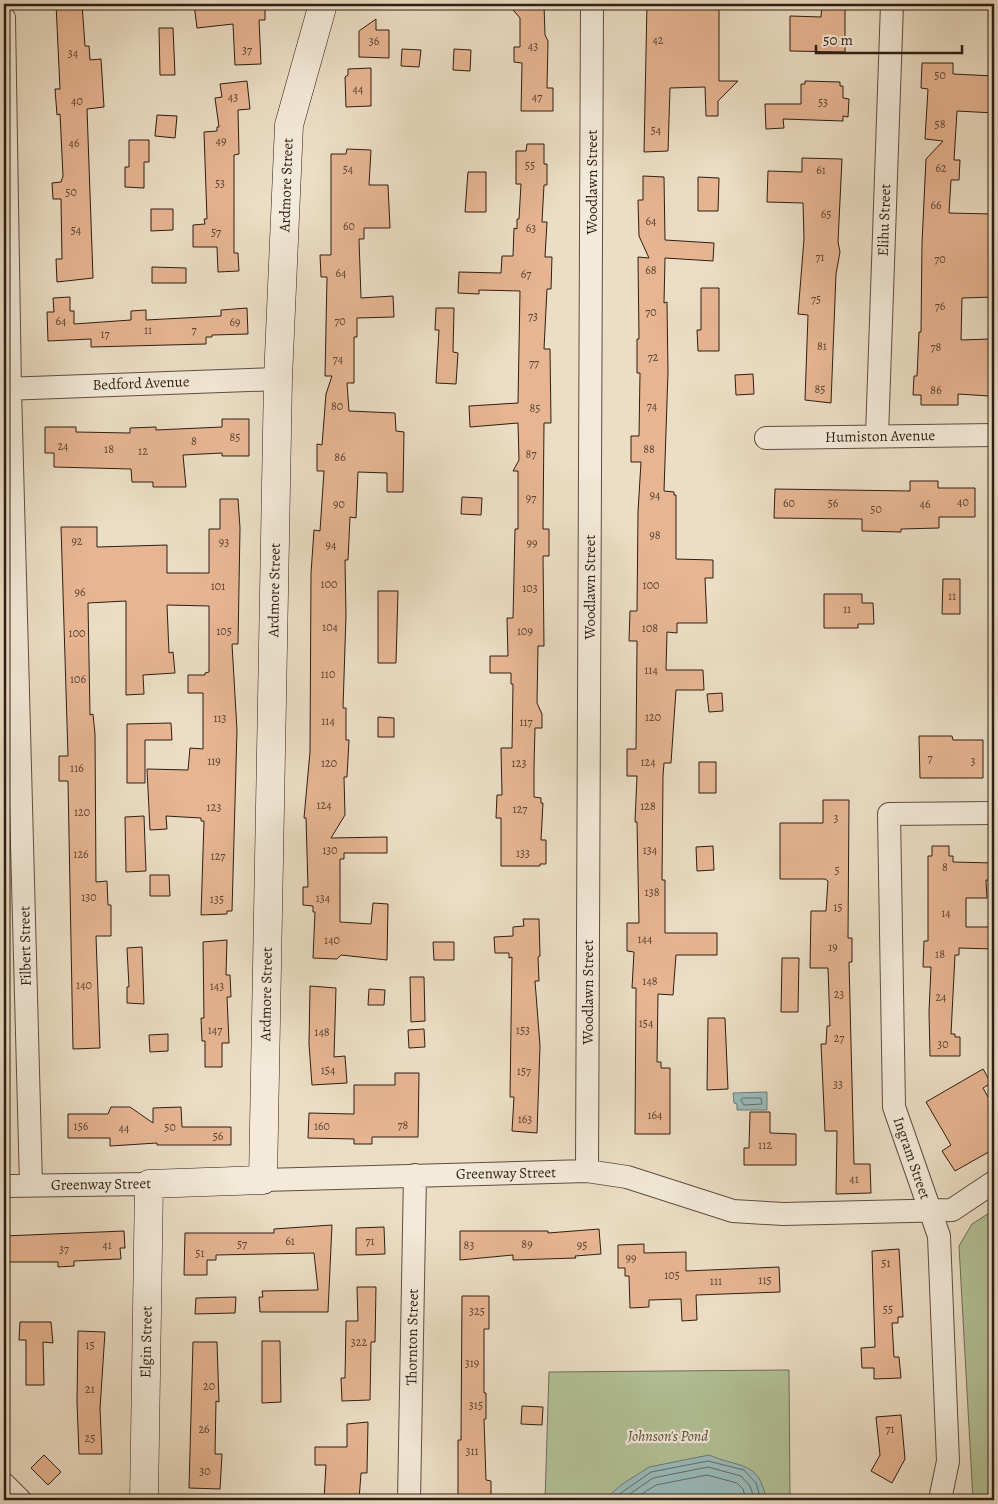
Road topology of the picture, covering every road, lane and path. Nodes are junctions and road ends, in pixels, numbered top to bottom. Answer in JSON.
{"nodes":[{"id":1,"x":323,"y":4,"type":"edge"},
{"id":2,"x":592,"y":4,"type":"edge"},
{"id":3,"x":892,"y":4,"type":"edge"},
{"id":4,"x":4,"y":18,"type":"edge"},
{"id":5,"x":278,"y":379,"type":"junction"},
{"id":6,"x":7,"y":389,"type":"edge"},
{"id":7,"x":994,"y":435,"type":"edge"},
{"id":8,"x":877,"y":436,"type":"junction"},
{"id":9,"x":766,"y":438,"type":"dead end"},
{"id":10,"x":994,"y":812,"type":"edge"},
{"id":11,"x":587,"y":1171,"type":"junction"},
{"id":12,"x":415,"y":1174,"type":"junction"},
{"id":13,"x":263,"y":1180,"type":"junction"},
{"id":14,"x":994,"y":1182,"type":"edge"},
{"id":15,"x":149,"y":1184,"type":"junction"},
{"id":16,"x":31,"y":1185,"type":"junction"},
{"id":17,"x":4,"y":1186,"type":"edge"},
{"id":18,"x":931,"y":1212,"type":"junction"},
{"id":19,"x":4,"y":1484,"type":"edge"},
{"id":20,"x":20,"y":1500,"type":"edge"},
{"id":21,"x":144,"y":1500,"type":"edge"},
{"id":22,"x":410,"y":1500,"type":"edge"},
{"id":23,"x":940,"y":1500,"type":"edge"}],
"edges":[{"from":1,"to":5,"type":"main road","name":"Ardmore Street"},
{"from":2,"to":11,"type":"street","name":"Woodlawn Street"},
{"from":3,"to":8,"type":"street","name":"Elihu Street"},
{"from":4,"to":6,"type":"street","name":"Filbert Street"},
{"from":5,"to":6,"type":"street","name":"Bedford Avenue"},
{"from":5,"to":13,"type":"main road","name":"Ardmore Street"},
{"from":6,"to":16,"type":"street","name":"Filbert Street"},
{"from":7,"to":8,"type":"street","name":"Humiston Avenue"},
{"from":8,"to":9,"type":"street","name":"Humiston Avenue"},
{"from":10,"to":18,"type":"street","name":"Ingram Street"},
{"from":11,"to":12,"type":"street","name":"Greenway Street"},
{"from":11,"to":18,"type":"street","name":"Greenway Street"},
{"from":12,"to":13,"type":"street","name":"Greenway Street"},
{"from":12,"to":22,"type":"street","name":"Thornton Street"},
{"from":13,"to":15,"type":"main road","name":"Greenway Street"},
{"from":14,"to":18,"type":"street","name":"Greenway Street"},
{"from":15,"to":16,"type":"street","name":"Greenway Street"},
{"from":15,"to":21,"type":"main road","name":"Elgin Street"},
{"from":16,"to":17,"type":"street","name":"Greenway Street"},
{"from":18,"to":23,"type":"street","name":"Ingram Street"},
{"from":19,"to":20,"type":"street"}]}
